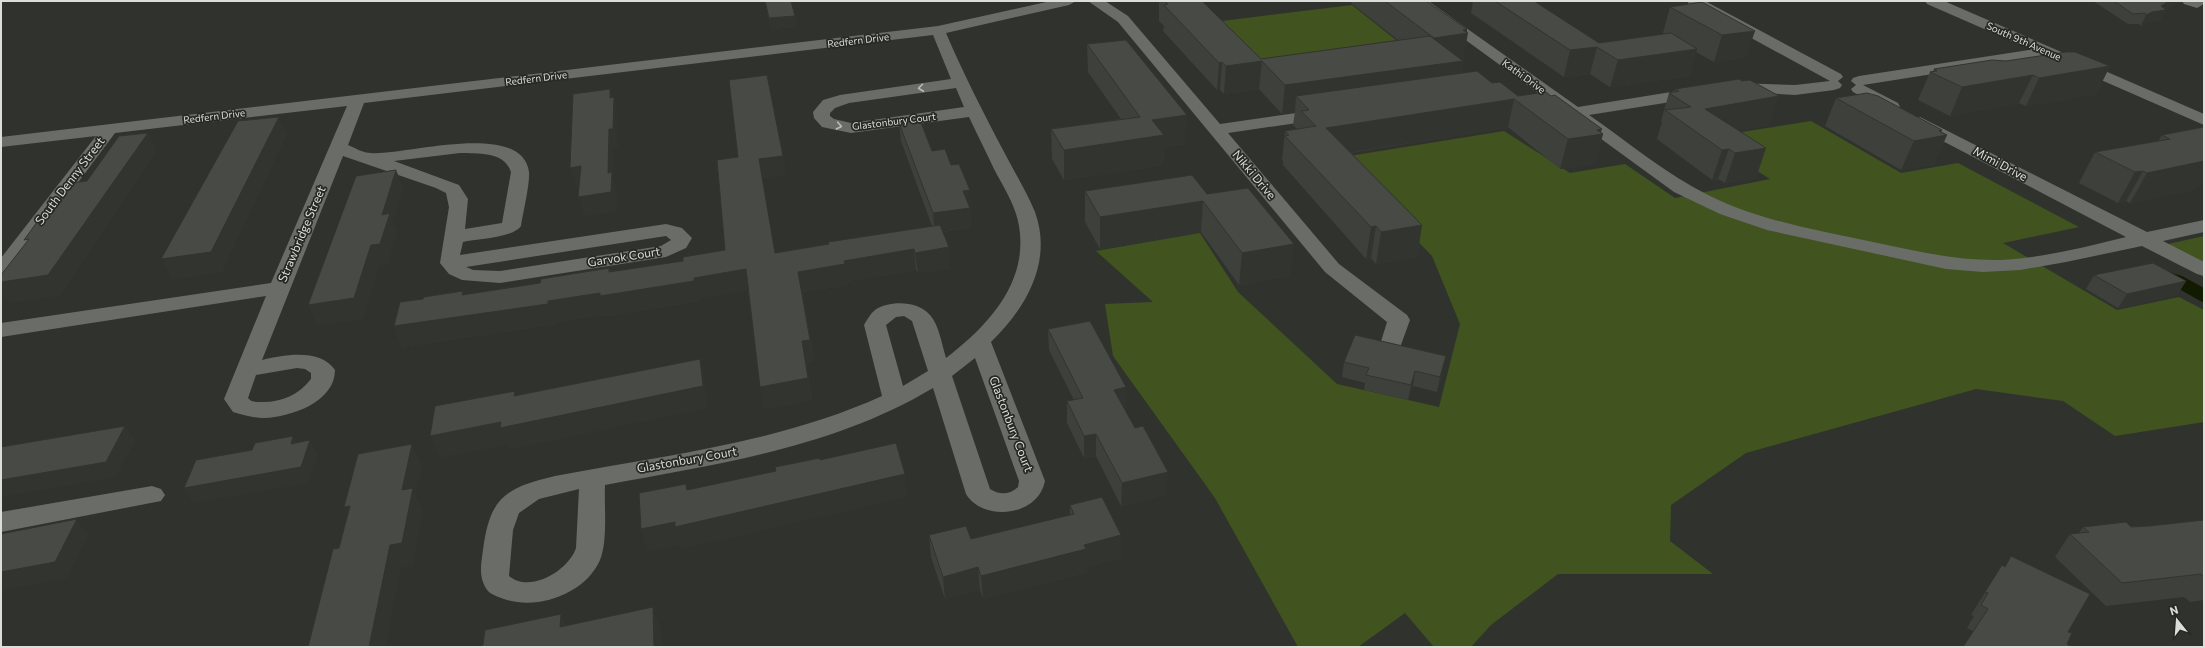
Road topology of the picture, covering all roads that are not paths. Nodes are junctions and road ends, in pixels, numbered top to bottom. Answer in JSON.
{"nodes":[{"id":1,"x":1069,"y":1,"type":"edge"},
{"id":2,"x":1096,"y":1,"type":"edge"},
{"id":3,"x":1419,"y":1,"type":"edge"},
{"id":4,"x":1694,"y":1,"type":"edge"},
{"id":5,"x":1932,"y":1,"type":"edge"},
{"id":6,"x":938,"y":30,"type":"junction"},
{"id":7,"x":2048,"y":52,"type":"junction"},
{"id":8,"x":1835,"y":81,"type":"junction"},
{"id":9,"x":960,"y":83,"type":"junction"},
{"id":10,"x":1534,"y":84,"type":"junction"},
{"id":11,"x":1859,"y":85,"type":"junction"},
{"id":12,"x":1511,"y":87,"type":"dead end"},
{"id":13,"x":358,"y":99,"type":"junction"},
{"id":14,"x":974,"y":111,"type":"junction"},
{"id":15,"x":1340,"y":112,"type":"edge"},
{"id":16,"x":1575,"y":112,"type":"junction"},
{"id":17,"x":2204,"y":120,"type":"edge"},
{"id":18,"x":110,"y":129,"type":"junction"},
{"id":19,"x":1216,"y":130,"type":"junction"},
{"id":20,"x":1,"y":142,"type":"edge"},
{"id":21,"x":338,"y":148,"type":"junction"},
{"id":22,"x":369,"y":159,"type":"junction"},
{"id":23,"x":2204,"y":226,"type":"edge"},
{"id":24,"x":454,"y":237,"type":"junction"},
{"id":25,"x":2142,"y":239,"type":"junction"},
{"id":26,"x":450,"y":263,"type":"junction"},
{"id":27,"x":2204,"y":270,"type":"edge"},
{"id":28,"x":1,"y":272,"type":"edge"},
{"id":29,"x":280,"y":288,"type":"junction"},
{"id":30,"x":1,"y":330,"type":"edge"},
{"id":31,"x":980,"y":342,"type":"junction"},
{"id":32,"x":1390,"y":348,"type":"edge"},
{"id":33,"x":246,"y":370,"type":"dead end"},
{"id":34,"x":940,"y":374,"type":"junction"},
{"id":35,"x":895,"y":400,"type":"junction"},
{"id":36,"x":592,"y":478,"type":"junction"},
{"id":37,"x":152,"y":495,"type":"dead end"},
{"id":38,"x":1,"y":522,"type":"edge"}],
"edges":[{"from":1,"to":6,"type":"street","name":"Redfern Drive"},
{"from":2,"to":19,"type":"street","name":"Nikki Drive"},
{"from":3,"to":10,"type":"street","name":"Kathi Drive"},
{"from":4,"to":8,"type":"street"},
{"from":5,"to":7,"type":"street","name":"South 9th Avenue"},
{"from":6,"to":9,"type":"street","name":"Glastonbury Court"},
{"from":6,"to":13,"type":"street","name":"Redfern Drive"},
{"from":7,"to":11,"type":"street"},
{"from":7,"to":17,"type":"street","name":"South 9th Avenue"},
{"from":8,"to":11,"type":"street"},
{"from":8,"to":16,"type":"street"},
{"from":9,"to":14,"type":"street","name":"Glastonbury Court"},
{"from":9,"to":14,"type":"street","name":"Glastonbury Court","one_way":true},
{"from":10,"to":12,"type":"street"},
{"from":10,"to":16,"type":"street","name":"Kathi Drive"},
{"from":11,"to":25,"type":"street","name":"Mimi Drive"},
{"from":13,"to":18,"type":"street","name":"Redfern Drive"},
{"from":13,"to":21,"type":"street","name":"Strawbridge Street"},
{"from":14,"to":31,"type":"street","name":"Glastonbury Court"},
{"from":15,"to":19,"type":"street"},
{"from":16,"to":25,"type":"street","name":"Kathi Drive"},
{"from":18,"to":20,"type":"street","name":"Redfern Drive"},
{"from":18,"to":28,"type":"street","name":"South Denny Street"},
{"from":19,"to":32,"type":"street","name":"Nikki Drive"},
{"from":21,"to":22,"type":"street"},
{"from":21,"to":29,"type":"street","name":"Strawbridge Street"},
{"from":22,"to":24,"type":"street"},
{"from":22,"to":24,"type":"street"},
{"from":23,"to":25,"type":"street"},
{"from":24,"to":26,"type":"street"},
{"from":25,"to":27,"type":"street","name":"Mimi Drive"},
{"from":26,"to":26,"type":"street","name":"Garvok Court"},
{"from":29,"to":30,"type":"street"},
{"from":29,"to":33,"type":"street","name":"Strawbridge Street"},
{"from":31,"to":34,"type":"street","name":"Glastonbury Court"},
{"from":31,"to":34,"type":"street","name":"Glastonbury Court"},
{"from":34,"to":35,"type":"street","name":"Glastonbury Court"},
{"from":34,"to":35,"type":"street","name":"Glastonbury Court"},
{"from":35,"to":36,"type":"street","name":"Glastonbury Court"},
{"from":36,"to":36,"type":"street","name":"Glastonbury Court"},
{"from":37,"to":38,"type":"street"}]}
